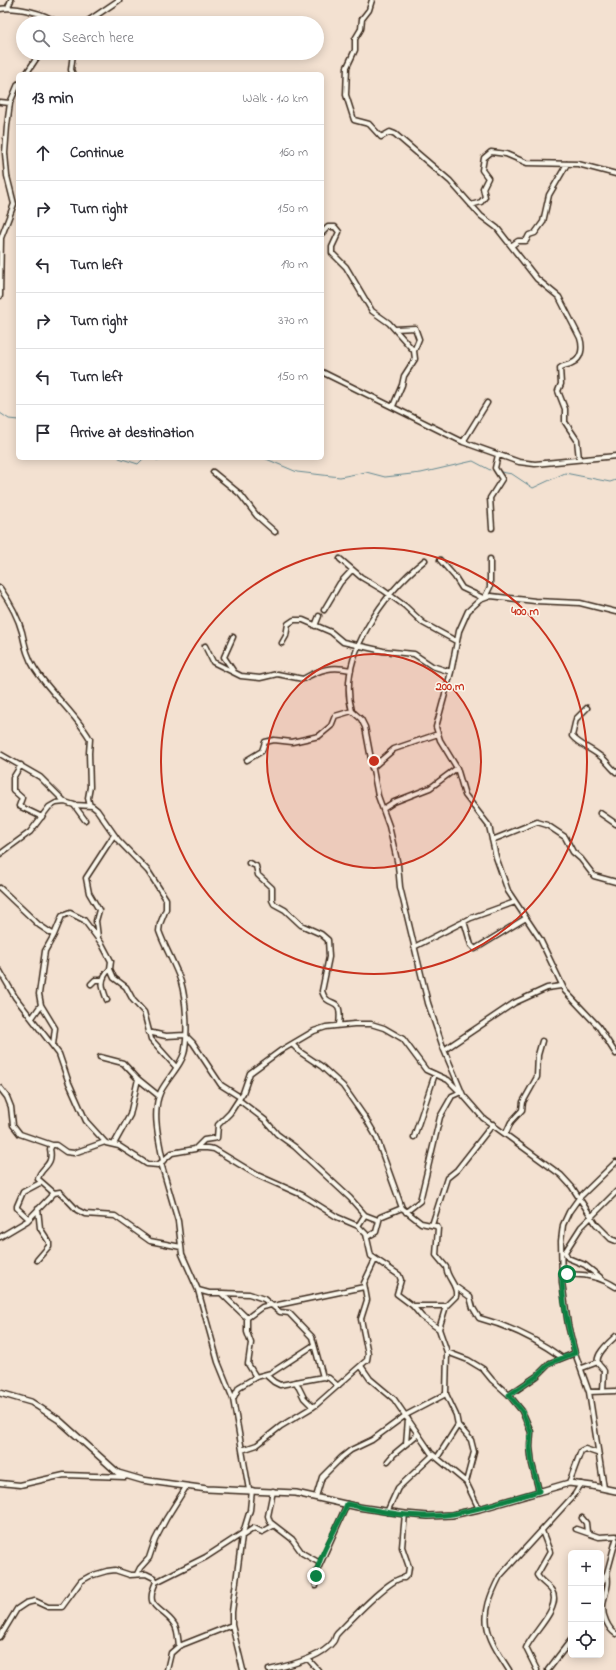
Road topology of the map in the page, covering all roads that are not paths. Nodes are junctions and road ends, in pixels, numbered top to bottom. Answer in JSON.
{"nodes":[{"id":1,"x":11,"y":0,"type":"edge"},
{"id":2,"x":118,"y":0,"type":"edge"},
{"id":3,"x":372,"y":0,"type":"edge"},
{"id":4,"x":8,"y":7,"type":"junction"},
{"id":5,"x":0,"y":9,"type":"edge"},
{"id":6,"x":46,"y":16,"type":"edge"},
{"id":7,"x":95,"y":16,"type":"edge"},
{"id":8,"x":35,"y":60,"type":"edge"},
{"id":9,"x":72,"y":60,"type":"edge"},
{"id":10,"x":27,"y":72,"type":"edge"},
{"id":11,"x":72,"y":72,"type":"edge"},
{"id":12,"x":16,"y":89,"type":"edge"},
{"id":13,"x":0,"y":102,"type":"edge"},
{"id":14,"x":10,"y":103,"type":"junction"},
{"id":15,"x":567,"y":164,"type":"junction"},
{"id":16,"x":616,"y":174,"type":"edge"},
{"id":17,"x":16,"y":204,"type":"edge"},
{"id":18,"x":471,"y":205,"type":"junction"},
{"id":19,"x":324,"y":231,"type":"edge"},
{"id":20,"x":511,"y":246,"type":"junction"},
{"id":21,"x":0,"y":296,"type":"edge"},
{"id":22,"x":395,"y":329,"type":"junction"},
{"id":23,"x":414,"y":351,"type":"junction"},
{"id":24,"x":324,"y":373,"type":"edge"},
{"id":25,"x":487,"y":404,"type":"dead end"},
{"id":26,"x":393,"y":406,"type":"junction"},
{"id":27,"x":463,"y":442,"type":"junction"},
{"id":28,"x":498,"y":455,"type":"junction"},
{"id":29,"x":616,"y":456,"type":"edge"},
{"id":30,"x":579,"y":459,"type":"junction"},
{"id":31,"x":213,"y":472,"type":"dead end"},
{"id":32,"x":492,"y":528,"type":"dead end"},
{"id":33,"x":276,"y":532,"type":"dead end"},
{"id":34,"x":340,"y":559,"type":"dead end"},
{"id":35,"x":490,"y":559,"type":"dead end"},
{"id":36,"x":425,"y":560,"type":"dead end"},
{"id":37,"x":440,"y":560,"type":"dead end"},
{"id":38,"x":352,"y":570,"type":"junction"},
{"id":39,"x":0,"y":588,"type":"edge"},
{"id":40,"x":389,"y":594,"type":"junction"},
{"id":41,"x":484,"y":598,"type":"junction"},
{"id":42,"x":324,"y":610,"type":"dead end"},
{"id":43,"x":616,"y":612,"type":"edge"},
{"id":44,"x":319,"y":616,"type":"dead end"},
{"id":45,"x":315,"y":626,"type":"junction"},
{"id":46,"x":233,"y":637,"type":"dead end"},
{"id":47,"x":456,"y":641,"type":"junction"},
{"id":48,"x":282,"y":643,"type":"dead end"},
{"id":49,"x":205,"y":646,"type":"dead end"},
{"id":50,"x":359,"y":646,"type":"junction"},
{"id":51,"x":351,"y":670,"type":"junction"},
{"id":52,"x":451,"y":672,"type":"junction"},
{"id":53,"x":236,"y":674,"type":"junction"},
{"id":54,"x":587,"y":708,"type":"dead end"},
{"id":55,"x":352,"y":711,"type":"junction"},
{"id":56,"x":438,"y":734,"type":"junction"},
{"id":57,"x":0,"y":754,"type":"edge"},
{"id":58,"x":247,"y":760,"type":"dead end"},
{"id":59,"x":21,"y":765,"type":"junction"},
{"id":60,"x":372,"y":768,"type":"junction"},
{"id":61,"x":458,"y":768,"type":"junction"},
{"id":62,"x":616,"y":772,"type":"edge"},
{"id":63,"x":65,"y":802,"type":"junction"},
{"id":64,"x":74,"y":805,"type":"junction"},
{"id":65,"x":90,"y":806,"type":"junction"},
{"id":66,"x":383,"y":809,"type":"junction"},
{"id":67,"x":600,"y":813,"type":"dead end"},
{"id":68,"x":42,"y":817,"type":"junction"},
{"id":69,"x":86,"y":820,"type":"dead end"},
{"id":70,"x":616,"y":824,"type":"edge"},
{"id":71,"x":114,"y":835,"type":"junction"},
{"id":72,"x":492,"y":840,"type":"junction"},
{"id":73,"x":0,"y":854,"type":"edge"},
{"id":74,"x":249,"y":863,"type":"dead end"},
{"id":75,"x":616,"y":882,"type":"edge"},
{"id":76,"x":0,"y":888,"type":"edge"},
{"id":77,"x":515,"y":902,"type":"junction"},
{"id":78,"x":526,"y":918,"type":"junction"},
{"id":79,"x":464,"y":921,"type":"junction"},
{"id":80,"x":54,"y":935,"type":"junction"},
{"id":81,"x":98,"y":938,"type":"junction"},
{"id":82,"x":414,"y":947,"type":"junction"},
{"id":83,"x":110,"y":970,"type":"junction"},
{"id":84,"x":0,"y":971,"type":"edge"},
{"id":85,"x":2,"y":976,"type":"edge"},
{"id":86,"x":102,"y":980,"type":"junction"},
{"id":87,"x":91,"y":984,"type":"dead end"},
{"id":88,"x":562,"y":986,"type":"junction"},
{"id":89,"x":107,"y":1000,"type":"dead end"},
{"id":90,"x":42,"y":1005,"type":"junction"},
{"id":91,"x":32,"y":1018,"type":"junction"},
{"id":92,"x":339,"y":1025,"type":"junction"},
{"id":93,"x":148,"y":1032,"type":"junction"},
{"id":94,"x":185,"y":1035,"type":"junction"},
{"id":95,"x":542,"y":1042,"type":"dead end"},
{"id":96,"x":53,"y":1045,"type":"junction"},
{"id":97,"x":293,"y":1045,"type":"junction"},
{"id":98,"x":444,"y":1050,"type":"junction"},
{"id":99,"x":616,"y":1054,"type":"edge"},
{"id":100,"x":100,"y":1057,"type":"dead end"},
{"id":101,"x":176,"y":1067,"type":"junction"},
{"id":102,"x":435,"y":1074,"type":"junction"},
{"id":103,"x":138,"y":1079,"type":"junction"},
{"id":104,"x":0,"y":1088,"type":"edge"},
{"id":105,"x":462,"y":1094,"type":"junction"},
{"id":106,"x":159,"y":1096,"type":"junction"},
{"id":107,"x":240,"y":1099,"type":"junction"},
{"id":108,"x":493,"y":1124,"type":"junction"},
{"id":109,"x":506,"y":1133,"type":"junction"},
{"id":110,"x":414,"y":1137,"type":"dead end"},
{"id":111,"x":105,"y":1142,"type":"junction"},
{"id":112,"x":114,"y":1144,"type":"junction"},
{"id":113,"x":52,"y":1145,"type":"junction"},
{"id":114,"x":196,"y":1148,"type":"junction"},
{"id":115,"x":162,"y":1162,"type":"junction"},
{"id":116,"x":616,"y":1162,"type":"edge"},
{"id":117,"x":40,"y":1183,"type":"junction"},
{"id":118,"x":616,"y":1192,"type":"edge"},
{"id":119,"x":54,"y":1194,"type":"junction"},
{"id":120,"x":579,"y":1198,"type":"junction"},
{"id":121,"x":402,"y":1208,"type":"junction"},
{"id":122,"x":38,"y":1209,"type":"junction"},
{"id":123,"x":406,"y":1212,"type":"junction"},
{"id":124,"x":364,"y":1215,"type":"junction"},
{"id":125,"x":592,"y":1217,"type":"junction"},
{"id":126,"x":29,"y":1219,"type":"junction"},
{"id":127,"x":378,"y":1220,"type":"junction"},
{"id":128,"x":432,"y":1224,"type":"junction"},
{"id":129,"x":358,"y":1226,"type":"junction"},
{"id":130,"x":367,"y":1236,"type":"junction"},
{"id":131,"x":0,"y":1237,"type":"edge"},
{"id":132,"x":616,"y":1241,"type":"edge"},
{"id":133,"x":181,"y":1247,"type":"junction"},
{"id":134,"x":37,"y":1260,"type":"dead end"},
{"id":135,"x":375,"y":1260,"type":"junction"},
{"id":136,"x":562,"y":1275,"type":"junction"},
{"id":137,"x":600,"y":1277,"type":"junction"},
{"id":138,"x":454,"y":1286,"type":"junction"},
{"id":139,"x":364,"y":1287,"type":"junction"},
{"id":140,"x":616,"y":1287,"type":"edge"},
{"id":141,"x":198,"y":1290,"type":"junction"},
{"id":142,"x":221,"y":1293,"type":"junction"},
{"id":143,"x":273,"y":1306,"type":"junction"},
{"id":144,"x":413,"y":1306,"type":"junction"},
{"id":145,"x":446,"y":1306,"type":"junction"},
{"id":146,"x":247,"y":1318,"type":"junction"},
{"id":147,"x":439,"y":1330,"type":"junction"},
{"id":148,"x":616,"y":1336,"type":"edge"},
{"id":149,"x":314,"y":1345,"type":"junction"},
{"id":150,"x":447,"y":1352,"type":"junction"},
{"id":151,"x":575,"y":1353,"type":"junction"},
{"id":152,"x":561,"y":1357,"type":"junction"},
{"id":153,"x":598,"y":1362,"type":"junction"},
{"id":154,"x":361,"y":1366,"type":"junction"},
{"id":155,"x":582,"y":1368,"type":"junction"},
{"id":156,"x":266,"y":1375,"type":"junction"},
{"id":157,"x":323,"y":1376,"type":"junction"},
{"id":158,"x":256,"y":1377,"type":"junction"},
{"id":159,"x":296,"y":1382,"type":"junction"},
{"id":160,"x":338,"y":1386,"type":"junction"},
{"id":161,"x":603,"y":1391,"type":"junction"},
{"id":162,"x":616,"y":1391,"type":"edge"},
{"id":163,"x":589,"y":1392,"type":"junction"},
{"id":164,"x":0,"y":1393,"type":"edge"},
{"id":165,"x":446,"y":1394,"type":"junction"},
{"id":166,"x":509,"y":1395,"type":"junction"},
{"id":167,"x":233,"y":1399,"type":"junction"},
{"id":168,"x":313,"y":1407,"type":"junction"},
{"id":169,"x":407,"y":1417,"type":"junction"},
{"id":170,"x":458,"y":1425,"type":"junction"},
{"id":171,"x":418,"y":1434,"type":"junction"},
{"id":172,"x":406,"y":1444,"type":"junction"},
{"id":173,"x":242,"y":1450,"type":"junction"},
{"id":174,"x":597,"y":1453,"type":"junction"},
{"id":175,"x":432,"y":1455,"type":"junction"},
{"id":176,"x":437,"y":1458,"type":"junction"},
{"id":177,"x":388,"y":1462,"type":"dead end"},
{"id":178,"x":125,"y":1477,"type":"junction"},
{"id":179,"x":466,"y":1482,"type":"junction"},
{"id":180,"x":0,"y":1483,"type":"edge"},
{"id":181,"x":568,"y":1483,"type":"junction"},
{"id":182,"x":581,"y":1484,"type":"junction"},
{"id":183,"x":186,"y":1487,"type":"junction"},
{"id":184,"x":604,"y":1488,"type":"junction"},
{"id":185,"x":250,"y":1490,"type":"junction"},
{"id":186,"x":615,"y":1490,"type":"edge"},
{"id":187,"x":273,"y":1491,"type":"junction"},
{"id":188,"x":539,"y":1491,"type":"junction"},
{"id":189,"x":316,"y":1497,"type":"junction"},
{"id":190,"x":347,"y":1504,"type":"junction"},
{"id":191,"x":479,"y":1509,"type":"junction"},
{"id":192,"x":387,"y":1512,"type":"junction"},
{"id":193,"x":405,"y":1514,"type":"junction"},
{"id":194,"x":582,"y":1518,"type":"dead end"},
{"id":195,"x":273,"y":1526,"type":"junction"},
{"id":196,"x":576,"y":1530,"type":"dead end"},
{"id":197,"x":542,"y":1531,"type":"junction"},
{"id":198,"x":587,"y":1532,"type":"junction"},
{"id":199,"x":243,"y":1535,"type":"junction"},
{"id":200,"x":616,"y":1536,"type":"edge"},
{"id":201,"x":616,"y":1540,"type":"edge"},
{"id":202,"x":320,"y":1564,"type":"junction"},
{"id":203,"x":607,"y":1573,"type":"junction"},
{"id":204,"x":137,"y":1574,"type":"junction"},
{"id":205,"x":604,"y":1579,"type":"edge"},
{"id":206,"x":156,"y":1582,"type":"junction"},
{"id":207,"x":316,"y":1586,"type":"dead end"},
{"id":208,"x":232,"y":1625,"type":"junction"},
{"id":209,"x":616,"y":1634,"type":"edge"},
{"id":210,"x":0,"y":1636,"type":"edge"},
{"id":211,"x":568,"y":1644,"type":"edge"},
{"id":212,"x":179,"y":1646,"type":"junction"},
{"id":213,"x":308,"y":1659,"type":"junction"},
{"id":214,"x":168,"y":1670,"type":"edge"},
{"id":215,"x":243,"y":1670,"type":"edge"},
{"id":216,"x":268,"y":1670,"type":"edge"},
{"id":217,"x":318,"y":1670,"type":"edge"},
{"id":218,"x":509,"y":1670,"type":"edge"},
{"id":219,"x":537,"y":1670,"type":"edge"},
{"id":220,"x":548,"y":1670,"type":"edge"}],
"edges":[{"from":1,"to":4,"type":"street"},
{"from":2,"to":7,"type":"street"},
{"from":3,"to":18,"type":"street"},
{"from":4,"to":5,"type":"street"},
{"from":4,"to":6,"type":"street"},
{"from":8,"to":10,"type":"street"},
{"from":9,"to":11,"type":"street"},
{"from":12,"to":14,"type":"street"},
{"from":13,"to":14,"type":"street"},
{"from":14,"to":17,"type":"street"},
{"from":15,"to":16,"type":"street"},
{"from":15,"to":18,"type":"street"},
{"from":15,"to":20,"type":"street"},
{"from":17,"to":21,"type":"street"},
{"from":18,"to":20,"type":"street"},
{"from":19,"to":22,"type":"street"},
{"from":20,"to":30,"type":"street"},
{"from":22,"to":23,"type":"street"},
{"from":22,"to":23,"type":"street"},
{"from":23,"to":26,"type":"street"},
{"from":24,"to":26,"type":"street"},
{"from":25,"to":27,"type":"street"},
{"from":26,"to":27,"type":"street"},
{"from":27,"to":28,"type":"street"},
{"from":28,"to":30,"type":"street"},
{"from":28,"to":32,"type":"street"},
{"from":29,"to":30,"type":"street"},
{"from":31,"to":33,"type":"street"},
{"from":34,"to":38,"type":"street"},
{"from":35,"to":41,"type":"street"},
{"from":36,"to":40,"type":"street"},
{"from":37,"to":41,"type":"street"},
{"from":38,"to":40,"type":"street"},
{"from":38,"to":42,"type":"street"},
{"from":39,"to":65,"type":"street"},
{"from":40,"to":47,"type":"street"},
{"from":40,"to":50,"type":"street"},
{"from":41,"to":43,"type":"street"},
{"from":41,"to":47,"type":"street"},
{"from":44,"to":45,"type":"street"},
{"from":45,"to":48,"type":"street"},
{"from":45,"to":50,"type":"street"},
{"from":46,"to":53,"type":"street"},
{"from":47,"to":52,"type":"street"},
{"from":49,"to":53,"type":"street"},
{"from":50,"to":51,"type":"street"},
{"from":50,"to":52,"type":"street"},
{"from":51,"to":53,"type":"street"},
{"from":51,"to":55,"type":"street"},
{"from":52,"to":56,"type":"street"},
{"from":54,"to":62,"type":"street"},
{"from":55,"to":58,"type":"street"},
{"from":55,"to":60,"type":"street"},
{"from":56,"to":60,"type":"street"},
{"from":56,"to":61,"type":"street"},
{"from":57,"to":59,"type":"street"},
{"from":59,"to":63,"type":"street"},
{"from":59,"to":68,"type":"street"},
{"from":60,"to":66,"type":"street"},
{"from":61,"to":66,"type":"street"},
{"from":61,"to":72,"type":"street"},
{"from":63,"to":64,"type":"street"},
{"from":63,"to":68,"type":"street"},
{"from":64,"to":65,"type":"street"},
{"from":64,"to":69,"type":"street"},
{"from":65,"to":71,"type":"street"},
{"from":66,"to":82,"type":"street"},
{"from":67,"to":70,"type":"street"},
{"from":68,"to":73,"type":"street"},
{"from":71,"to":81,"type":"street"},
{"from":71,"to":94,"type":"street"},
{"from":72,"to":75,"type":"street"},
{"from":72,"to":77,"type":"street"},
{"from":74,"to":92,"type":"street"},
{"from":76,"to":80,"type":"street"},
{"from":77,"to":78,"type":"street"},
{"from":77,"to":79,"type":"street"},
{"from":78,"to":79,"type":"street"},
{"from":78,"to":88,"type":"street"},
{"from":79,"to":82,"type":"street"},
{"from":80,"to":81,"type":"street"},
{"from":80,"to":90,"type":"street"},
{"from":81,"to":83,"type":"street"},
{"from":82,"to":98,"type":"street"},
{"from":83,"to":86,"type":"street"},
{"from":83,"to":93,"type":"street"},
{"from":84,"to":85,"type":"street"},
{"from":85,"to":91,"type":"street"},
{"from":86,"to":87,"type":"street"},
{"from":86,"to":89,"type":"street"},
{"from":88,"to":98,"type":"street"},
{"from":88,"to":99,"type":"street"},
{"from":90,"to":91,"type":"street"},
{"from":90,"to":96,"type":"street"},
{"from":91,"to":96,"type":"street"},
{"from":92,"to":97,"type":"street"},
{"from":92,"to":102,"type":"street"},
{"from":93,"to":94,"type":"street"},
{"from":93,"to":101,"type":"street"},
{"from":94,"to":101,"type":"street"},
{"from":94,"to":107,"type":"street"},
{"from":95,"to":109,"type":"street"},
{"from":96,"to":111,"type":"street"},
{"from":97,"to":107,"type":"street"},
{"from":97,"to":121,"type":"street"},
{"from":98,"to":105,"type":"street"},
{"from":100,"to":103,"type":"street"},
{"from":101,"to":106,"type":"street"},
{"from":102,"to":105,"type":"street"},
{"from":102,"to":110,"type":"street"},
{"from":103,"to":106,"type":"street"},
{"from":103,"to":112,"type":"street"},
{"from":104,"to":113,"type":"street"},
{"from":105,"to":108,"type":"street"},
{"from":105,"to":123,"type":"street"},
{"from":106,"to":115,"type":"street"},
{"from":107,"to":114,"type":"street"},
{"from":107,"to":124,"type":"street"},
{"from":108,"to":109,"type":"street"},
{"from":108,"to":128,"type":"street"},
{"from":109,"to":120,"type":"street"},
{"from":111,"to":112,"type":"street"},
{"from":111,"to":113,"type":"street"},
{"from":112,"to":115,"type":"street"},
{"from":113,"to":117,"type":"street"},
{"from":114,"to":115,"type":"street"},
{"from":114,"to":129,"type":"street"},
{"from":115,"to":133,"type":"street"},
{"from":116,"to":120,"type":"street"},
{"from":117,"to":119,"type":"street"},
{"from":117,"to":126,"type":"street"},
{"from":118,"to":125,"type":"street"},
{"from":119,"to":122,"type":"street"},
{"from":119,"to":133,"type":"street"},
{"from":120,"to":125,"type":"street"},
{"from":120,"to":136,"type":"street"},
{"from":121,"to":123,"type":"street"},
{"from":121,"to":127,"type":"street"},
{"from":122,"to":126,"type":"street"},
{"from":122,"to":134,"type":"street"},
{"from":123,"to":128,"type":"street"},
{"from":124,"to":127,"type":"street"},
{"from":124,"to":129,"type":"street"},
{"from":125,"to":132,"type":"street"},
{"from":125,"to":137,"type":"street"},
{"from":126,"to":131,"type":"street"},
{"from":127,"to":130,"type":"street"},
{"from":128,"to":138,"type":"street"},
{"from":129,"to":130,"type":"street"},
{"from":130,"to":135,"type":"street"},
{"from":133,"to":141,"type":"street"},
{"from":135,"to":139,"type":"street"},
{"from":135,"to":144,"type":"street"},
{"from":136,"to":137,"type":"street"},
{"from":136,"to":151,"type":"street"},
{"from":137,"to":140,"type":"street"},
{"from":138,"to":145,"type":"street"},
{"from":138,"to":152,"type":"street"},
{"from":139,"to":143,"type":"street"},
{"from":139,"to":154,"type":"street"},
{"from":141,"to":142,"type":"street"},
{"from":141,"to":167,"type":"street"},
{"from":142,"to":143,"type":"street"},
{"from":142,"to":146,"type":"street"},
{"from":143,"to":146,"type":"street"},
{"from":143,"to":149,"type":"street"},
{"from":144,"to":145,"type":"street"},
{"from":144,"to":147,"type":"street"},
{"from":145,"to":147,"type":"street"},
{"from":146,"to":158,"type":"street"},
{"from":147,"to":150,"type":"street"},
{"from":148,"to":153,"type":"street"},
{"from":149,"to":156,"type":"street"},
{"from":149,"to":157,"type":"street"},
{"from":150,"to":165,"type":"street"},
{"from":150,"to":166,"type":"street"},
{"from":151,"to":152,"type":"street"},
{"from":151,"to":155,"type":"street"},
{"from":152,"to":166,"type":"street"},
{"from":153,"to":155,"type":"street"},
{"from":153,"to":161,"type":"street"},
{"from":154,"to":160,"type":"street"},
{"from":154,"to":169,"type":"street"},
{"from":155,"to":163,"type":"street"},
{"from":156,"to":158,"type":"street"},
{"from":156,"to":159,"type":"street"},
{"from":157,"to":159,"type":"street"},
{"from":157,"to":160,"type":"street"},
{"from":158,"to":167,"type":"street"},
{"from":159,"to":168,"type":"street"},
{"from":160,"to":168,"type":"street"},
{"from":161,"to":162,"type":"street"},
{"from":161,"to":163,"type":"street"},
{"from":163,"to":174,"type":"street"},
{"from":164,"to":178,"type":"street"},
{"from":165,"to":169,"type":"street"},
{"from":165,"to":170,"type":"street"},
{"from":166,"to":188,"type":"street"},
{"from":167,"to":173,"type":"street"},
{"from":168,"to":173,"type":"street"},
{"from":169,"to":171,"type":"street"},
{"from":169,"to":172,"type":"street"},
{"from":169,"to":189,"type":"street"},
{"from":170,"to":176,"type":"street"},
{"from":170,"to":179,"type":"street"},
{"from":171,"to":172,"type":"street"},
{"from":171,"to":175,"type":"street"},
{"from":172,"to":177,"type":"street"},
{"from":173,"to":185,"type":"street"},
{"from":174,"to":181,"type":"street"},
{"from":174,"to":184,"type":"street"},
{"from":175,"to":176,"type":"street"},
{"from":175,"to":192,"type":"street"},
{"from":176,"to":179,"type":"street"},
{"from":178,"to":180,"type":"street"},
{"from":178,"to":183,"type":"street"},
{"from":179,"to":191,"type":"street"},
{"from":181,"to":182,"type":"street"},
{"from":181,"to":188,"type":"street"},
{"from":182,"to":184,"type":"street"},
{"from":182,"to":197,"type":"street"},
{"from":183,"to":185,"type":"street"},
{"from":183,"to":204,"type":"street"},
{"from":184,"to":186,"type":"street"},
{"from":185,"to":187,"type":"street"},
{"from":185,"to":199,"type":"street"},
{"from":187,"to":189,"type":"street"},
{"from":187,"to":195,"type":"street"},
{"from":188,"to":191,"type":"street"},
{"from":189,"to":190,"type":"street"},
{"from":190,"to":192,"type":"street"},
{"from":190,"to":202,"type":"street"},
{"from":191,"to":193,"type":"street"},
{"from":192,"to":193,"type":"street"},
{"from":193,"to":213,"type":"street"},
{"from":194,"to":198,"type":"street"},
{"from":195,"to":199,"type":"street"},
{"from":195,"to":202,"type":"street"},
{"from":196,"to":198,"type":"street"},
{"from":197,"to":218,"type":"street"},
{"from":197,"to":219,"type":"street"},
{"from":198,"to":200,"type":"street"},
{"from":199,"to":206,"type":"street"},
{"from":199,"to":208,"type":"street"},
{"from":201,"to":203,"type":"street"},
{"from":202,"to":207,"type":"street"},
{"from":203,"to":205,"type":"street"},
{"from":203,"to":209,"type":"street"},
{"from":204,"to":206,"type":"street"},
{"from":204,"to":210,"type":"street"},
{"from":206,"to":212,"type":"street"},
{"from":208,"to":212,"type":"street"},
{"from":208,"to":215,"type":"street"},
{"from":211,"to":220,"type":"street"},
{"from":212,"to":214,"type":"street"},
{"from":213,"to":216,"type":"street"},
{"from":213,"to":217,"type":"street"}]}
